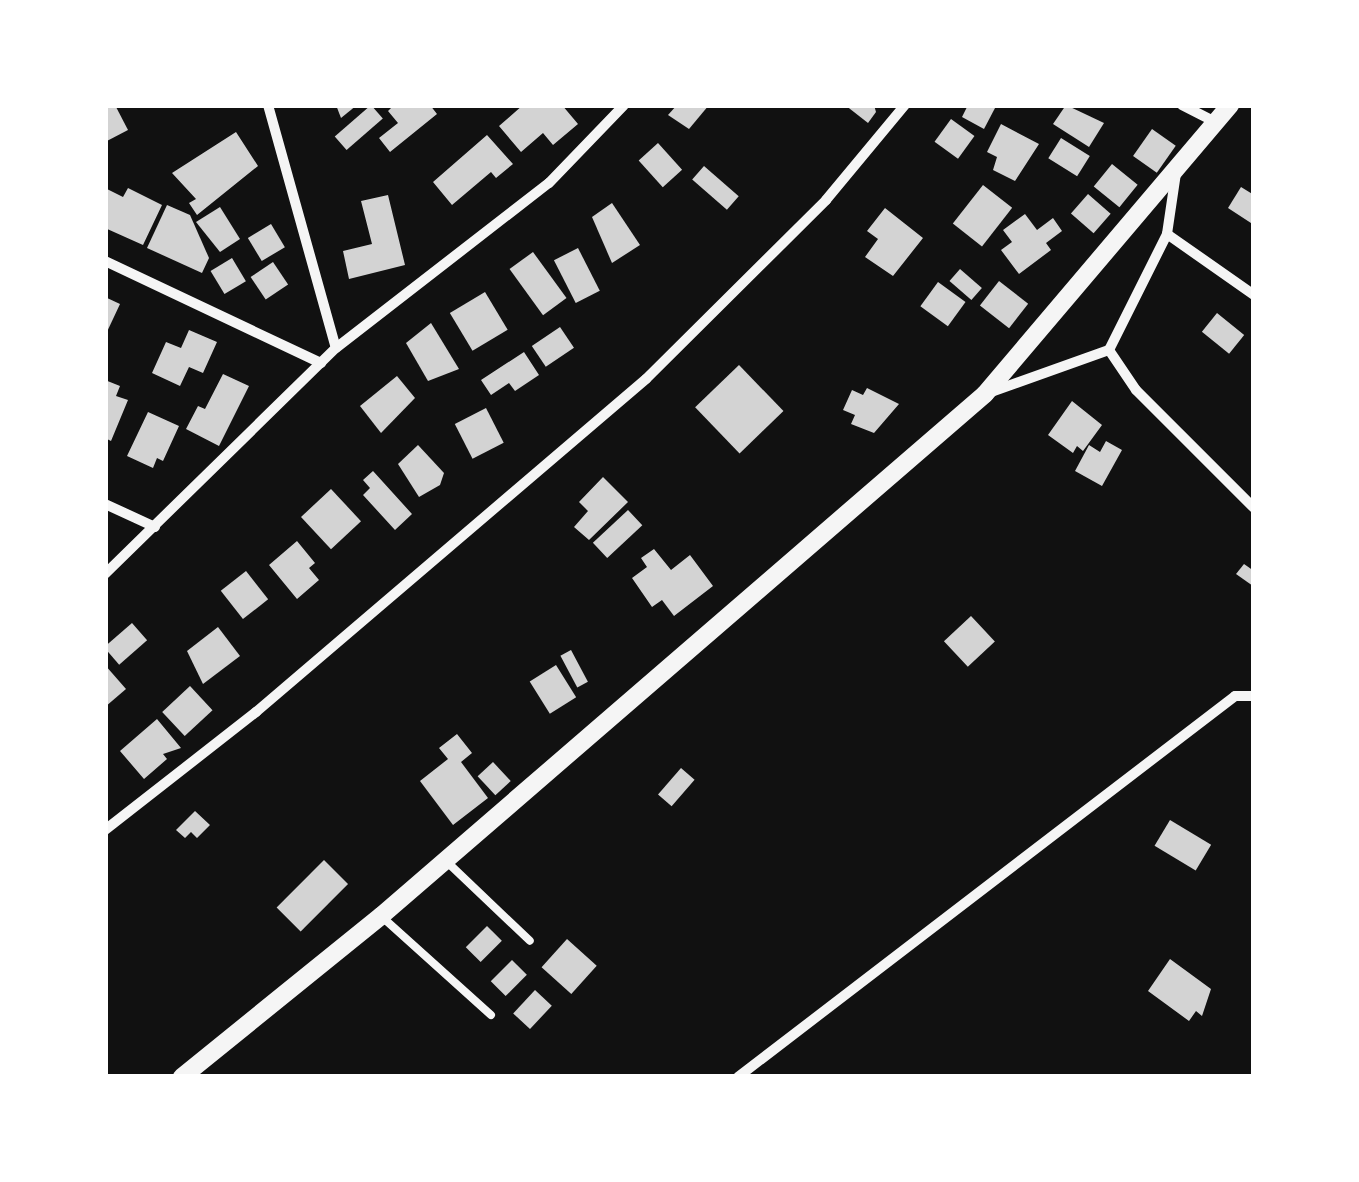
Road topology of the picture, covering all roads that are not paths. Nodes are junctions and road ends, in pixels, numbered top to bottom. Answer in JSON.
{"nodes":[{"id":1,"x":268,"y":105,"type":"edge"},
{"id":2,"x":624,"y":105,"type":"edge"},
{"id":3,"x":905,"y":105,"type":"edge"},
{"id":4,"x":1182,"y":105,"type":"edge"},
{"id":5,"x":1230,"y":105,"type":"edge"},
{"id":6,"x":1218,"y":123,"type":"junction"},
{"id":7,"x":1176,"y":173,"type":"junction"},
{"id":8,"x":1167,"y":234,"type":"junction"},
{"id":9,"x":105,"y":261,"type":"edge"},
{"id":10,"x":1254,"y":295,"type":"edge"},
{"id":11,"x":336,"y":348,"type":"junction"},
{"id":12,"x":1108,"y":350,"type":"junction"},
{"id":13,"x":322,"y":363,"type":"junction"},
{"id":14,"x":985,"y":394,"type":"junction"},
{"id":15,"x":105,"y":504,"type":"edge"},
{"id":16,"x":1254,"y":508,"type":"edge"},
{"id":17,"x":154,"y":526,"type":"junction"},
{"id":18,"x":105,"y":574,"type":"edge"},
{"id":19,"x":1254,"y":696,"type":"edge"},
{"id":20,"x":105,"y":830,"type":"edge"},
{"id":21,"x":446,"y":860,"type":"junction"},
{"id":22,"x":381,"y":916,"type":"junction"},
{"id":23,"x":530,"y":941,"type":"dead end"},
{"id":24,"x":491,"y":1015,"type":"dead end"},
{"id":25,"x":182,"y":1077,"type":"edge"},
{"id":26,"x":738,"y":1077,"type":"edge"}],
"edges":[{"from":1,"to":11,"type":"street"},
{"from":2,"to":11,"type":"street"},
{"from":3,"to":20,"type":"street"},
{"from":4,"to":6,"type":"street"},
{"from":5,"to":6,"type":"street"},
{"from":6,"to":7,"type":"street"},
{"from":7,"to":8,"type":"street"},
{"from":7,"to":14,"type":"street"},
{"from":8,"to":10,"type":"street"},
{"from":8,"to":12,"type":"street"},
{"from":9,"to":13,"type":"street"},
{"from":11,"to":13,"type":"street"},
{"from":12,"to":14,"type":"street"},
{"from":12,"to":16,"type":"street"},
{"from":13,"to":17,"type":"street"},
{"from":14,"to":21,"type":"street"},
{"from":15,"to":17,"type":"street"},
{"from":17,"to":18,"type":"street"},
{"from":19,"to":26,"type":"street"},
{"from":21,"to":22,"type":"street"},
{"from":21,"to":23,"type":"lane"},
{"from":22,"to":24,"type":"lane"},
{"from":22,"to":25,"type":"street"}]}
